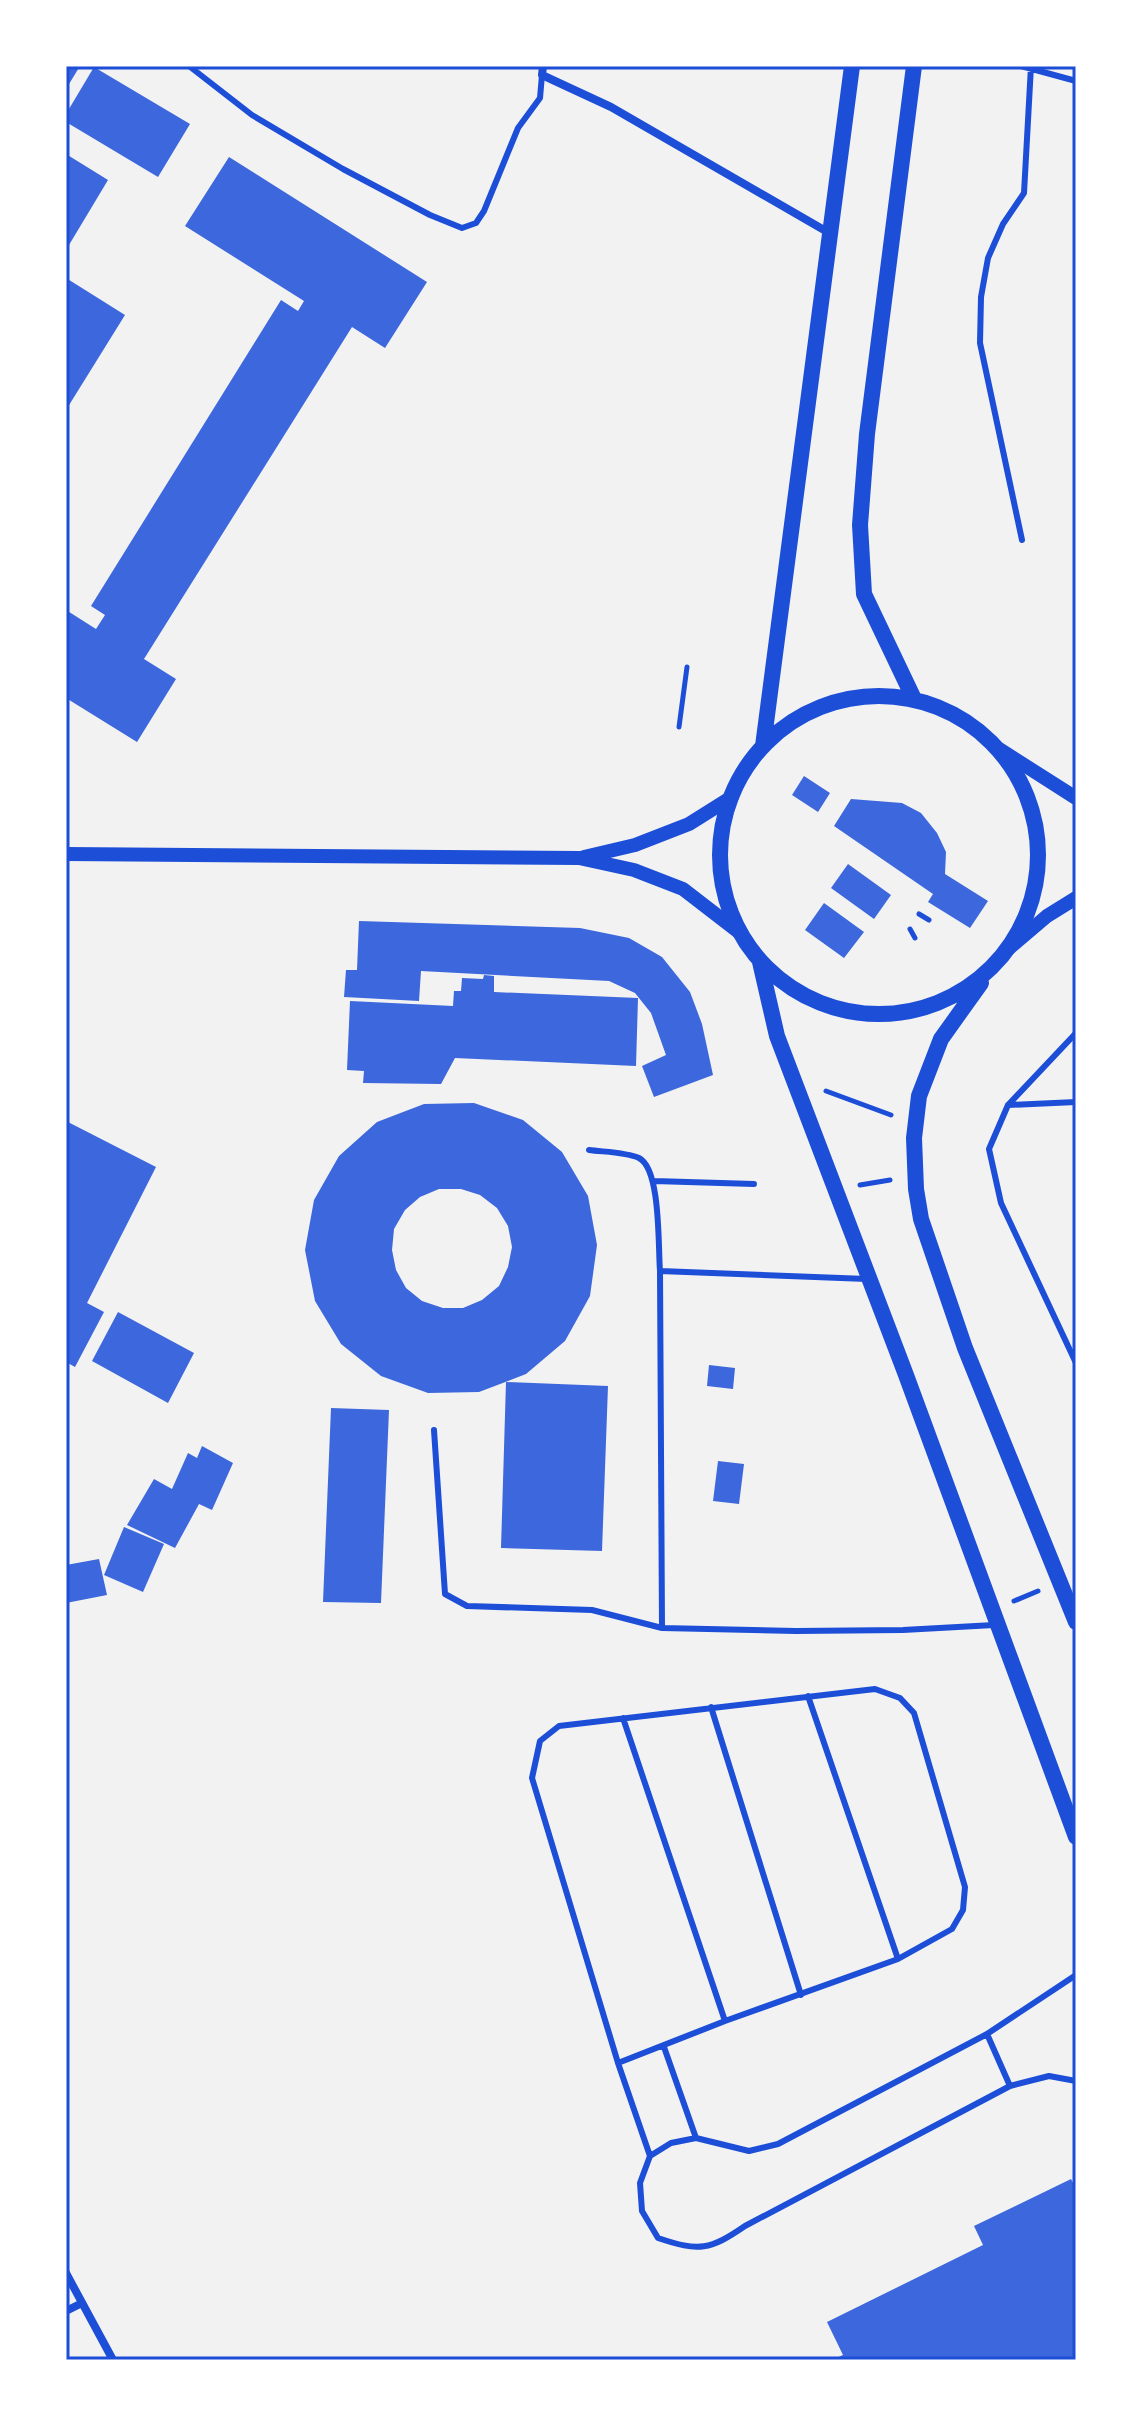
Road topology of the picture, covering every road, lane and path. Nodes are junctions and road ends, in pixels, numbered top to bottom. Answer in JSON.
{"nodes":[{"id":1,"x":189,"y":66,"type":"edge"},
{"id":2,"x":852,"y":66,"type":"edge"},
{"id":3,"x":914,"y":66,"type":"edge"},
{"id":4,"x":1021,"y":66,"type":"edge"},
{"id":5,"x":1030,"y":67,"type":"edge"},
{"id":6,"x":543,"y":71,"type":"edge"},
{"id":7,"x":1076,"y":81,"type":"edge"},
{"id":8,"x":831,"y":234,"type":"junction"},
{"id":9,"x":1022,"y":540,"type":"dead end"},
{"id":10,"x":687,"y":667,"type":"dead end"},
{"id":11,"x":914,"y":699,"type":"junction"},
{"id":12,"x":679,"y":727,"type":"dead end"},
{"id":13,"x":763,"y":746,"type":"junction"},
{"id":14,"x":999,"y":749,"type":"junction"},
{"id":15,"x":732,"y":797,"type":"junction"},
{"id":16,"x":1076,"y":798,"type":"edge"},
{"id":17,"x":66,"y":854,"type":"edge"},
{"id":18,"x":579,"y":858,"type":"junction"},
{"id":19,"x":1076,"y":898,"type":"edge"},
{"id":20,"x":919,"y":914,"type":"dead end"},
{"id":21,"x":929,"y":920,"type":"dead end"},
{"id":22,"x":910,"y":929,"type":"dead end"},
{"id":23,"x":740,"y":933,"type":"junction"},
{"id":24,"x":915,"y":938,"type":"dead end"},
{"id":25,"x":1007,"y":950,"type":"junction"},
{"id":26,"x":760,"y":962,"type":"junction"},
{"id":27,"x":988,"y":972,"type":"junction"},
{"id":28,"x":1076,"y":1033,"type":"edge"},
{"id":29,"x":826,"y":1091,"type":"dead end"},
{"id":30,"x":1076,"y":1102,"type":"edge"},
{"id":31,"x":1008,"y":1105,"type":"junction"},
{"id":32,"x":916,"y":1121,"type":"junction"},
{"id":33,"x":589,"y":1150,"type":"dead end"},
{"id":34,"x":914,"y":1175,"type":"junction"},
{"id":35,"x":654,"y":1181,"type":"junction"},
{"id":36,"x":754,"y":1184,"type":"dead end"},
{"id":37,"x":837,"y":1192,"type":"junction"},
{"id":38,"x":660,"y":1271,"type":"junction"},
{"id":39,"x":870,"y":1279,"type":"junction"},
{"id":40,"x":1076,"y":1363,"type":"edge"},
{"id":41,"x":434,"y":1430,"type":"dead end"},
{"id":42,"x":1061,"y":1581,"type":"junction"},
{"id":43,"x":996,"y":1618,"type":"junction"},
{"id":44,"x":1076,"y":1622,"type":"edge"},
{"id":45,"x":662,"y":1628,"type":"junction"},
{"id":46,"x":808,"y":1696,"type":"junction"},
{"id":47,"x":711,"y":1707,"type":"junction"},
{"id":48,"x":623,"y":1718,"type":"junction"},
{"id":49,"x":1076,"y":1837,"type":"edge"},
{"id":50,"x":898,"y":1959,"type":"junction"},
{"id":51,"x":1076,"y":1975,"type":"edge"},
{"id":52,"x":801,"y":1995,"type":"junction"},
{"id":53,"x":725,"y":2021,"type":"junction"},
{"id":54,"x":987,"y":2034,"type":"junction"},
{"id":55,"x":664,"y":2047,"type":"junction"},
{"id":56,"x":618,"y":2063,"type":"junction"},
{"id":57,"x":1076,"y":2081,"type":"edge"},
{"id":58,"x":1010,"y":2086,"type":"junction"},
{"id":59,"x":696,"y":2138,"type":"junction"},
{"id":60,"x":650,"y":2156,"type":"junction"},
{"id":61,"x":66,"y":2273,"type":"edge"},
{"id":62,"x":82,"y":2303,"type":"junction"},
{"id":63,"x":66,"y":2311,"type":"edge"},
{"id":64,"x":113,"y":2360,"type":"edge"}],
"edges":[{"from":1,"to":6,"type":"lane"},
{"from":2,"to":8,"type":"main road"},
{"from":3,"to":11,"type":"main road"},
{"from":4,"to":5,"type":"lane"},
{"from":5,"to":7,"type":"lane"},
{"from":5,"to":9,"type":"lane"},
{"from":6,"to":8,"type":"street"},
{"from":8,"to":13,"type":"main road"},
{"from":10,"to":12,"type":"path"},
{"from":11,"to":13,"type":"main road"},
{"from":11,"to":14,"type":"main road"},
{"from":13,"to":15,"type":"main road"},
{"from":14,"to":16,"type":"street"},
{"from":14,"to":25,"type":"main road"},
{"from":15,"to":18,"type":"street"},
{"from":15,"to":23,"type":"main road"},
{"from":17,"to":18,"type":"street"},
{"from":18,"to":23,"type":"street"},
{"from":19,"to":25,"type":"street"},
{"from":20,"to":21,"type":"path"},
{"from":22,"to":24,"type":"path"},
{"from":23,"to":26,"type":"main road"},
{"from":25,"to":27,"type":"main road"},
{"from":26,"to":27,"type":"main road"},
{"from":26,"to":37,"type":"main road"},
{"from":27,"to":32,"type":"main road"},
{"from":28,"to":31,"type":"lane"},
{"from":29,"to":32,"type":"path"},
{"from":30,"to":31,"type":"lane"},
{"from":31,"to":40,"type":"lane"},
{"from":32,"to":34,"type":"main road"},
{"from":33,"to":35,"type":"lane"},
{"from":34,"to":37,"type":"path"},
{"from":34,"to":42,"type":"main road"},
{"from":35,"to":36,"type":"lane"},
{"from":35,"to":38,"type":"lane"},
{"from":37,"to":39,"type":"main road"},
{"from":38,"to":39,"type":"lane"},
{"from":38,"to":45,"type":"lane"},
{"from":39,"to":43,"type":"main road"},
{"from":41,"to":45,"type":"lane"},
{"from":42,"to":43,"type":"path"},
{"from":42,"to":44,"type":"main road"},
{"from":43,"to":45,"type":"lane"},
{"from":43,"to":49,"type":"main road"},
{"from":46,"to":47,"type":"lane"},
{"from":46,"to":50,"type":"lane"},
{"from":46,"to":50,"type":"lane"},
{"from":47,"to":48,"type":"lane"},
{"from":47,"to":52,"type":"lane"},
{"from":48,"to":53,"type":"lane"},
{"from":48,"to":56,"type":"lane"},
{"from":50,"to":52,"type":"lane"},
{"from":51,"to":54,"type":"lane"},
{"from":52,"to":53,"type":"lane"},
{"from":53,"to":55,"type":"lane"},
{"from":54,"to":58,"type":"lane"},
{"from":54,"to":59,"type":"lane"},
{"from":55,"to":56,"type":"lane"},
{"from":55,"to":59,"type":"lane"},
{"from":56,"to":60,"type":"lane"},
{"from":57,"to":58,"type":"lane"},
{"from":58,"to":60,"type":"lane"},
{"from":59,"to":60,"type":"lane"},
{"from":61,"to":62,"type":"street"},
{"from":62,"to":63,"type":"street"},
{"from":62,"to":64,"type":"street"}]}
